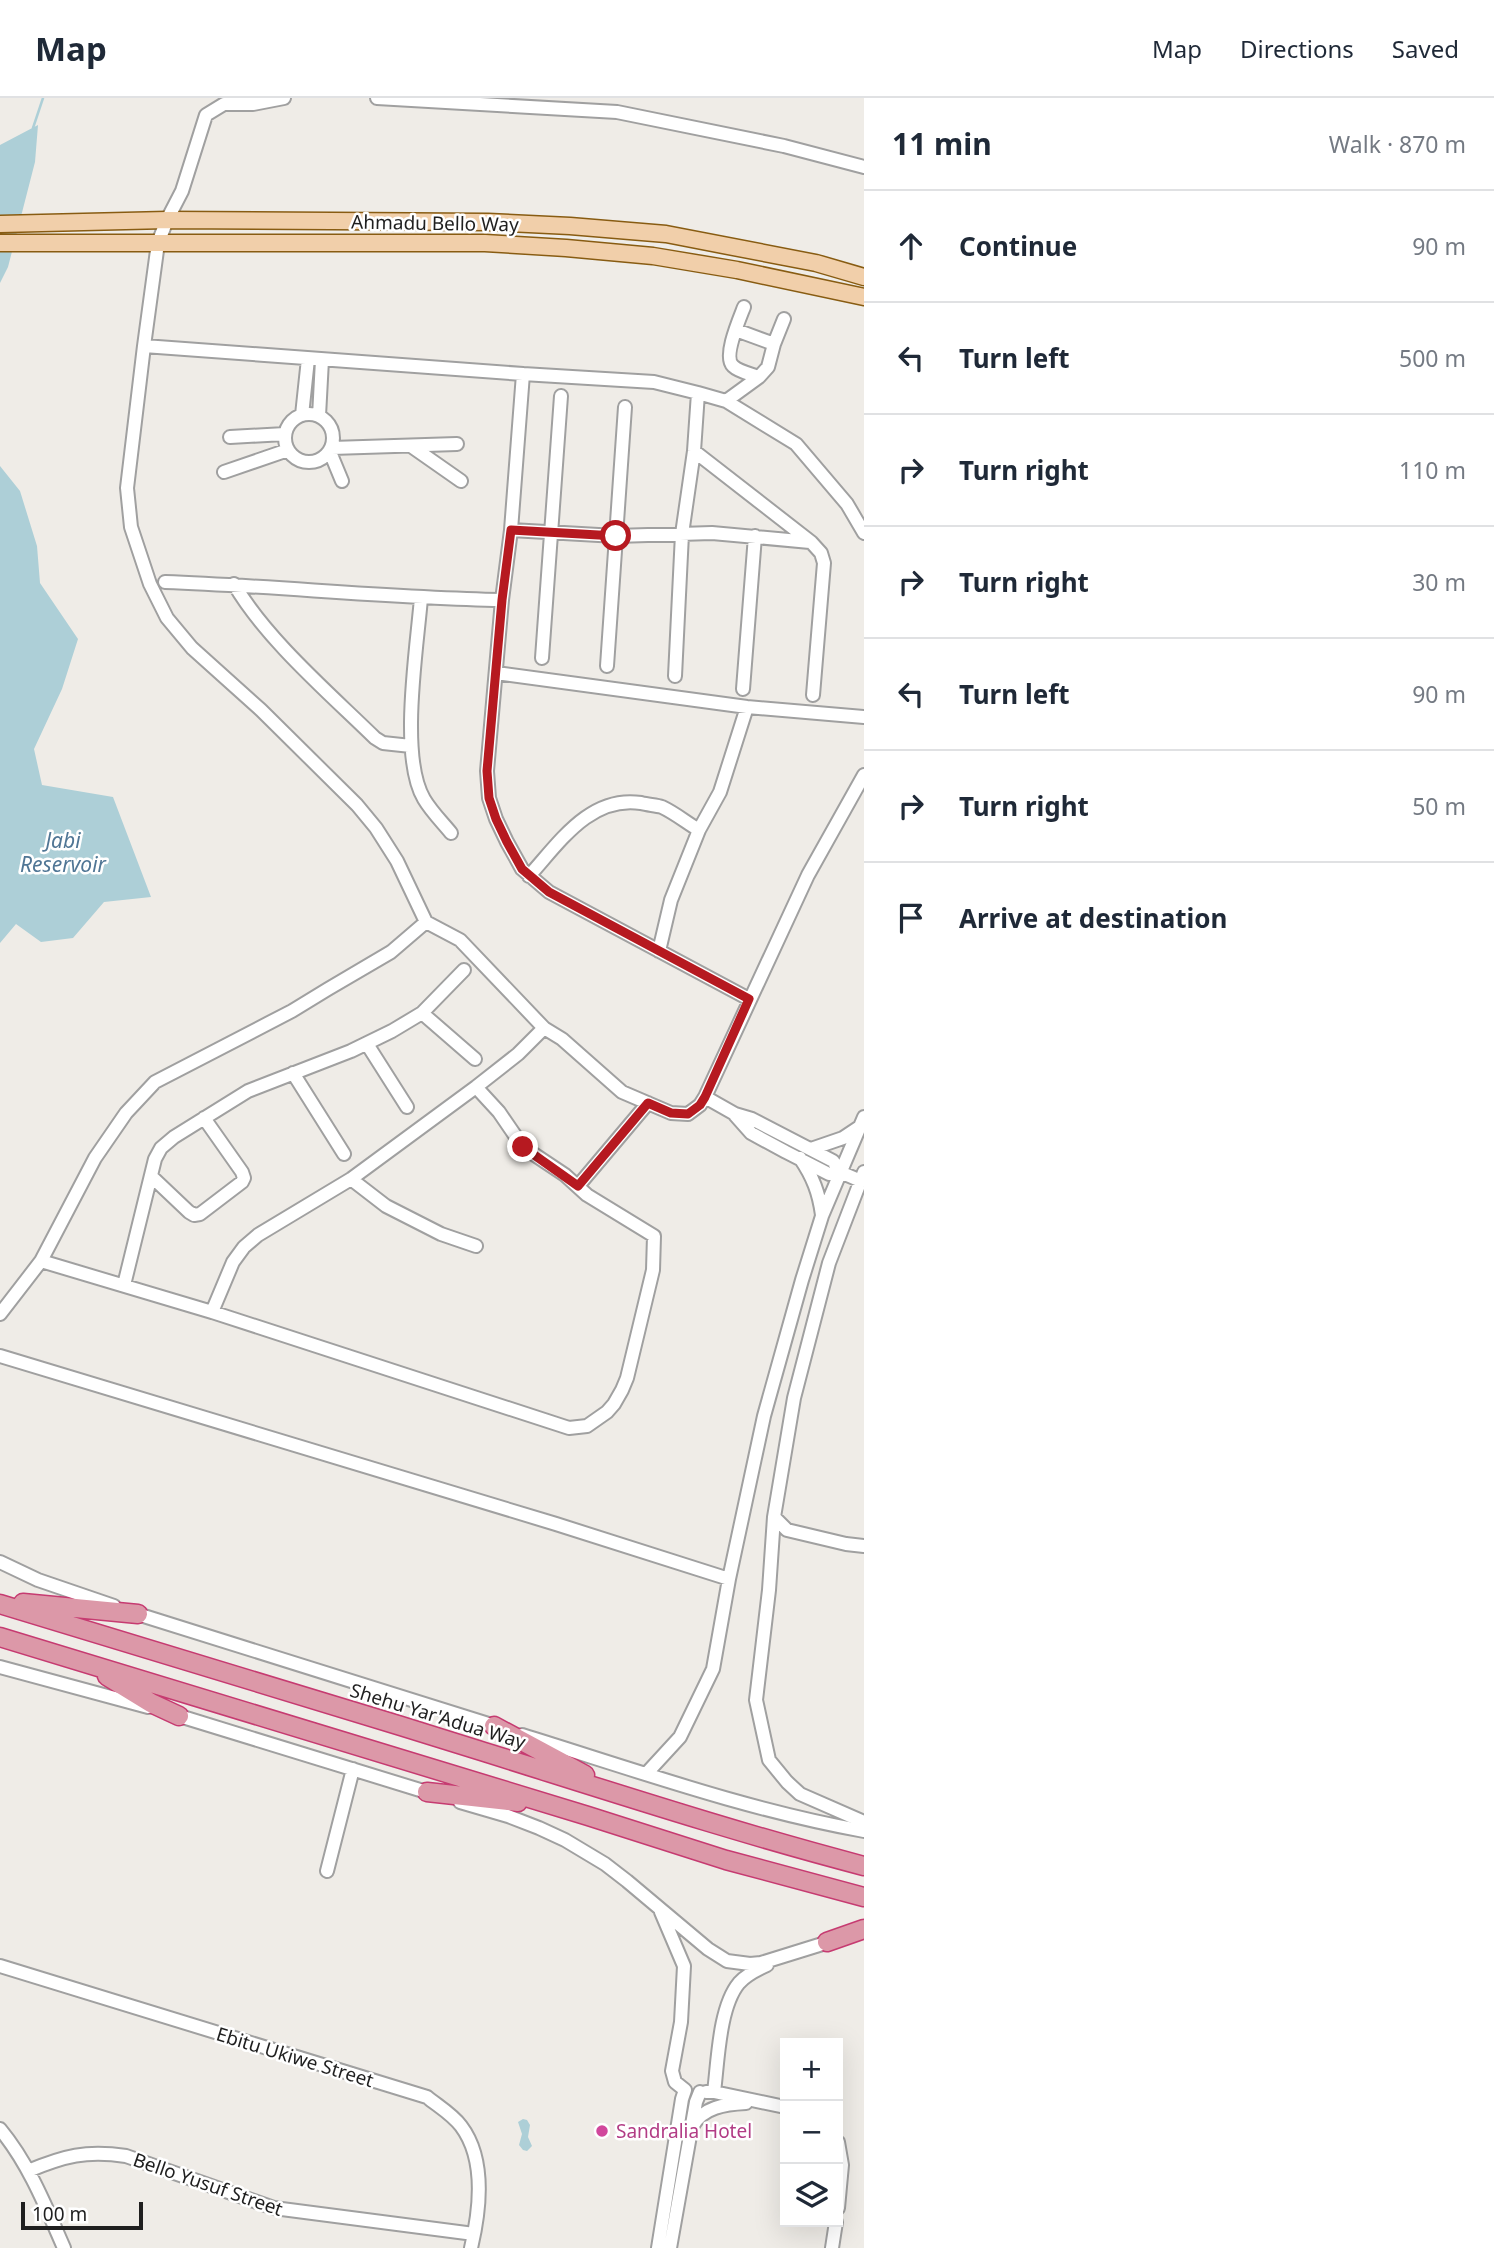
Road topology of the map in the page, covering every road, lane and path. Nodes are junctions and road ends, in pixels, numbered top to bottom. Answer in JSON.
{"nodes":[{"id":1,"x":210,"y":98,"type":"edge"},
{"id":2,"x":284,"y":98,"type":"edge"},
{"id":3,"x":377,"y":98,"type":"edge"},
{"id":4,"x":619,"y":98,"type":"edge"},
{"id":5,"x":617,"y":112,"type":"junction"},
{"id":6,"x":206,"y":115,"type":"junction"},
{"id":7,"x":864,"y":167,"type":"edge"},
{"id":8,"x":167,"y":220,"type":"junction"},
{"id":9,"x":0,"y":223,"type":"edge"},
{"id":10,"x":0,"y":243,"type":"edge"},
{"id":11,"x":158,"y":243,"type":"junction"},
{"id":12,"x":864,"y":277,"type":"edge"},
{"id":13,"x":864,"y":297,"type":"edge"},
{"id":14,"x":744,"y":307,"type":"dead end"},
{"id":15,"x":784,"y":318,"type":"dead end"},
{"id":16,"x":736,"y":330,"type":"junction"},
{"id":17,"x":774,"y":344,"type":"junction"},
{"id":18,"x":144,"y":346,"type":"junction"},
{"id":19,"x":308,"y":359,"type":"junction"},
{"id":20,"x":322,"y":360,"type":"junction"},
{"id":21,"x":523,"y":374,"type":"junction"},
{"id":22,"x":759,"y":377,"type":"junction"},
{"id":23,"x":698,"y":393,"type":"junction"},
{"id":24,"x":561,"y":396,"type":"dead end"},
{"id":25,"x":726,"y":401,"type":"junction"},
{"id":26,"x":625,"y":407,"type":"dead end"},
{"id":27,"x":303,"y":415,"type":"junction"},
{"id":28,"x":319,"y":416,"type":"junction"},
{"id":29,"x":285,"y":435,"type":"junction"},
{"id":30,"x":230,"y":437,"type":"dead end"},
{"id":31,"x":457,"y":444,"type":"dead end"},
{"id":32,"x":411,"y":445,"type":"junction"},
{"id":33,"x":288,"y":450,"type":"junction"},
{"id":34,"x":331,"y":450,"type":"junction"},
{"id":35,"x":694,"y":451,"type":"junction"},
{"id":36,"x":224,"y":472,"type":"dead end"},
{"id":37,"x":342,"y":481,"type":"dead end"},
{"id":38,"x":461,"y":481,"type":"dead end"},
{"id":39,"x":511,"y":530,"type":"junction"},
{"id":40,"x":551,"y":533,"type":"junction"},
{"id":41,"x":864,"y":533,"type":"edge"},
{"id":42,"x":682,"y":534,"type":"junction"},
{"id":43,"x":616,"y":536,"type":"junction"},
{"id":44,"x":755,"y":536,"type":"junction"},
{"id":45,"x":811,"y":542,"type":"junction"},
{"id":46,"x":165,"y":582,"type":"dead end"},
{"id":47,"x":234,"y":584,"type":"junction"},
{"id":48,"x":421,"y":598,"type":"junction"},
{"id":49,"x":502,"y":600,"type":"junction"},
{"id":50,"x":542,"y":657,"type":"dead end"},
{"id":51,"x":607,"y":666,"type":"dead end"},
{"id":52,"x":496,"y":673,"type":"junction"},
{"id":53,"x":675,"y":676,"type":"dead end"},
{"id":54,"x":743,"y":689,"type":"dead end"},
{"id":55,"x":813,"y":695,"type":"dead end"},
{"id":56,"x":747,"y":708,"type":"junction"},
{"id":57,"x":864,"y":717,"type":"edge"},
{"id":58,"x":411,"y":746,"type":"junction"},
{"id":59,"x":864,"y":775,"type":"edge"},
{"id":60,"x":699,"y":830,"type":"junction"},
{"id":61,"x":451,"y":833,"type":"dead end"},
{"id":62,"x":529,"y":876,"type":"junction"},
{"id":63,"x":426,"y":922,"type":"junction"},
{"id":64,"x":659,"y":951,"type":"junction"},
{"id":65,"x":464,"y":970,"type":"dead end"},
{"id":66,"x":749,"y":999,"type":"junction"},
{"id":67,"x":422,"y":1013,"type":"junction"},
{"id":68,"x":544,"y":1028,"type":"junction"},
{"id":69,"x":367,"y":1044,"type":"junction"},
{"id":70,"x":475,"y":1059,"type":"dead end"},
{"id":71,"x":293,"y":1073,"type":"junction"},
{"id":72,"x":476,"y":1087,"type":"junction"},
{"id":73,"x":705,"y":1097,"type":"junction"},
{"id":74,"x":648,"y":1103,"type":"junction"},
{"id":75,"x":407,"y":1108,"type":"dead end"},
{"id":76,"x":735,"y":1114,"type":"junction"},
{"id":77,"x":204,"y":1118,"type":"junction"},
{"id":78,"x":861,"y":1123,"type":"edge"},
{"id":79,"x":811,"y":1149,"type":"junction"},
{"id":80,"x":344,"y":1154,"type":"dead end"},
{"id":81,"x":799,"y":1158,"type":"junction"},
{"id":82,"x":840,"y":1172,"type":"junction"},
{"id":83,"x":151,"y":1176,"type":"junction"},
{"id":84,"x":862,"y":1176,"type":"edge"},
{"id":85,"x":351,"y":1179,"type":"junction"},
{"id":86,"x":578,"y":1186,"type":"junction"},
{"id":87,"x":822,"y":1216,"type":"junction"},
{"id":88,"x":476,"y":1246,"type":"dead end"},
{"id":89,"x":41,"y":1261,"type":"junction"},
{"id":90,"x":124,"y":1285,"type":"junction"},
{"id":91,"x":212,"y":1312,"type":"junction"},
{"id":92,"x":0,"y":1314,"type":"edge"},
{"id":93,"x":0,"y":1356,"type":"edge"},
{"id":94,"x":774,"y":1517,"type":"junction"},
{"id":95,"x":787,"y":1530,"type":"junction"},
{"id":96,"x":772,"y":1538,"type":"junction"},
{"id":97,"x":864,"y":1546,"type":"edge"},
{"id":98,"x":0,"y":1562,"type":"edge"},
{"id":99,"x":729,"y":1579,"type":"junction"},
{"id":100,"x":0,"y":1602,"type":"edge"},
{"id":101,"x":138,"y":1614,"type":"junction"},
{"id":102,"x":0,"y":1637,"type":"edge"},
{"id":103,"x":25,"y":1644,"type":"junction"},
{"id":104,"x":0,"y":1667,"type":"edge"},
{"id":105,"x":178,"y":1716,"type":"junction"},
{"id":106,"x":494,"y":1726,"type":"junction"},
{"id":107,"x":353,"y":1769,"type":"junction"},
{"id":108,"x":646,"y":1774,"type":"junction"},
{"id":109,"x":427,"y":1792,"type":"junction"},
{"id":110,"x":619,"y":1794,"type":"junction"},
{"id":111,"x":826,"y":1807,"type":"junction"},
{"id":112,"x":587,"y":1816,"type":"junction"},
{"id":113,"x":864,"y":1822,"type":"edge"},
{"id":114,"x":820,"y":1823,"type":"junction"},
{"id":115,"x":864,"y":1831,"type":"edge"},
{"id":116,"x":864,"y":1866,"type":"edge"},
{"id":117,"x":327,"y":1871,"type":"dead end"},
{"id":118,"x":864,"y":1897,"type":"edge"},
{"id":119,"x":659,"y":1908,"type":"junction"},
{"id":120,"x":864,"y":1928,"type":"edge"},
{"id":121,"x":864,"y":1936,"type":"edge"},
{"id":122,"x":827,"y":1942,"type":"junction"},
{"id":123,"x":783,"y":1957,"type":"junction"},
{"id":124,"x":0,"y":1966,"type":"edge"},
{"id":125,"x":683,"y":2094,"type":"junction"},
{"id":126,"x":704,"y":2095,"type":"junction"},
{"id":127,"x":763,"y":2102,"type":"junction"},
{"id":128,"x":780,"y":2106,"type":"edge"},
{"id":129,"x":692,"y":2127,"type":"junction"},
{"id":130,"x":0,"y":2129,"type":"edge"},
{"id":131,"x":28,"y":2171,"type":"junction"},
{"id":132,"x":835,"y":2227,"type":"edge"},
{"id":133,"x":474,"y":2234,"type":"junction"},
{"id":134,"x":64,"y":2248,"type":"edge"},
{"id":135,"x":471,"y":2248,"type":"edge"},
{"id":136,"x":658,"y":2248,"type":"edge"},
{"id":137,"x":670,"y":2248,"type":"edge"},
{"id":138,"x":832,"y":2248,"type":"edge"}],
"edges":[{"from":1,"to":6,"type":"street"},
{"from":2,"to":6,"type":"street"},
{"from":3,"to":5,"type":"street"},
{"from":4,"to":5,"type":"street"},
{"from":5,"to":7,"type":"street"},
{"from":6,"to":8,"type":"street"},
{"from":8,"to":9,"type":"main road","name":"Ahmadu Bello Way"},
{"from":8,"to":11,"type":"street"},
{"from":8,"to":12,"type":"main road","name":"Ahmadu Bello Way"},
{"from":10,"to":11,"type":"main road","name":"Ahmadu Bello Way"},
{"from":11,"to":13,"type":"main road","name":"Ahmadu Bello Way"},
{"from":11,"to":18,"type":"street"},
{"from":14,"to":16,"type":"street"},
{"from":15,"to":17,"type":"street"},
{"from":16,"to":17,"type":"street"},
{"from":16,"to":22,"type":"street"},
{"from":17,"to":22,"type":"street"},
{"from":18,"to":19,"type":"street"},
{"from":18,"to":63,"type":"street"},
{"from":19,"to":20,"type":"street"},
{"from":19,"to":27,"type":"street"},
{"from":20,"to":21,"type":"street"},
{"from":20,"to":28,"type":"street"},
{"from":21,"to":23,"type":"street"},
{"from":21,"to":39,"type":"street"},
{"from":22,"to":25,"type":"street"},
{"from":23,"to":25,"type":"street"},
{"from":23,"to":35,"type":"street"},
{"from":24,"to":40,"type":"street"},
{"from":25,"to":41,"type":"street"},
{"from":26,"to":43,"type":"street"},
{"from":27,"to":28,"type":"street"},
{"from":27,"to":29,"type":"street"},
{"from":28,"to":34,"type":"street"},
{"from":29,"to":30,"type":"street"},
{"from":29,"to":33,"type":"street"},
{"from":31,"to":32,"type":"street"},
{"from":32,"to":34,"type":"street"},
{"from":32,"to":38,"type":"street"},
{"from":33,"to":34,"type":"street"},
{"from":33,"to":36,"type":"street"},
{"from":34,"to":37,"type":"street"},
{"from":35,"to":42,"type":"street"},
{"from":35,"to":45,"type":"street"},
{"from":39,"to":40,"type":"street"},
{"from":39,"to":49,"type":"street"},
{"from":40,"to":43,"type":"street"},
{"from":40,"to":50,"type":"street"},
{"from":42,"to":43,"type":"street"},
{"from":42,"to":44,"type":"street"},
{"from":42,"to":53,"type":"street"},
{"from":43,"to":51,"type":"street"},
{"from":44,"to":45,"type":"street"},
{"from":44,"to":54,"type":"street"},
{"from":45,"to":55,"type":"street"},
{"from":46,"to":47,"type":"street"},
{"from":47,"to":48,"type":"street"},
{"from":47,"to":58,"type":"street"},
{"from":48,"to":49,"type":"street"},
{"from":48,"to":58,"type":"street"},
{"from":49,"to":52,"type":"street"},
{"from":52,"to":56,"type":"street"},
{"from":52,"to":62,"type":"street"},
{"from":56,"to":57,"type":"street"},
{"from":56,"to":60,"type":"street"},
{"from":58,"to":61,"type":"street"},
{"from":59,"to":66,"type":"street"},
{"from":60,"to":62,"type":"street"},
{"from":60,"to":64,"type":"street"},
{"from":62,"to":64,"type":"street"},
{"from":63,"to":68,"type":"street"},
{"from":63,"to":89,"type":"street"},
{"from":64,"to":66,"type":"street"},
{"from":65,"to":67,"type":"street"},
{"from":66,"to":73,"type":"street"},
{"from":67,"to":69,"type":"street"},
{"from":67,"to":70,"type":"street"},
{"from":68,"to":72,"type":"street"},
{"from":68,"to":74,"type":"street"},
{"from":69,"to":71,"type":"street"},
{"from":69,"to":75,"type":"street"},
{"from":71,"to":77,"type":"street"},
{"from":71,"to":80,"type":"street"},
{"from":72,"to":85,"type":"street"},
{"from":72,"to":86,"type":"street"},
{"from":73,"to":74,"type":"street"},
{"from":73,"to":76,"type":"street"},
{"from":74,"to":86,"type":"street"},
{"from":76,"to":79,"type":"street"},
{"from":76,"to":81,"type":"street"},
{"from":77,"to":83,"type":"street"},
{"from":77,"to":83,"type":"street"},
{"from":78,"to":79,"type":"street"},
{"from":78,"to":82,"type":"street"},
{"from":79,"to":82,"type":"street"},
{"from":81,"to":82,"type":"street"},
{"from":81,"to":87,"type":"street"},
{"from":82,"to":84,"type":"street"},
{"from":82,"to":87,"type":"street"},
{"from":83,"to":90,"type":"street"},
{"from":84,"to":94,"type":"street"},
{"from":85,"to":88,"type":"street"},
{"from":85,"to":91,"type":"street"},
{"from":86,"to":91,"type":"street"},
{"from":87,"to":99,"type":"street"},
{"from":89,"to":90,"type":"street"},
{"from":89,"to":92,"type":"street"},
{"from":90,"to":91,"type":"street"},
{"from":93,"to":99,"type":"street"},
{"from":94,"to":95,"type":"street"},
{"from":94,"to":96,"type":"street"},
{"from":95,"to":96,"type":"street"},
{"from":95,"to":97,"type":"street"},
{"from":96,"to":111,"type":"street"},
{"from":98,"to":101,"type":"street"},
{"from":99,"to":108,"type":"street"},
{"from":100,"to":101,"type":"highway"},
{"from":100,"to":110,"type":"highway","name":"Shehu Yar'Adua Way"},
{"from":101,"to":106,"type":"street"},
{"from":102,"to":103,"type":"highway"},
{"from":103,"to":105,"type":"highway"},
{"from":103,"to":112,"type":"highway"},
{"from":104,"to":105,"type":"street"},
{"from":105,"to":107,"type":"street"},
{"from":106,"to":108,"type":"street"},
{"from":106,"to":110,"type":"highway"},
{"from":107,"to":109,"type":"street"},
{"from":107,"to":117,"type":"street"},
{"from":108,"to":114,"type":"street"},
{"from":109,"to":112,"type":"highway"},
{"from":109,"to":119,"type":"street"},
{"from":110,"to":116,"type":"highway","name":"Shehu Yar'Adua Way"},
{"from":111,"to":113,"type":"street"},
{"from":111,"to":114,"type":"street"},
{"from":112,"to":118,"type":"highway"},
{"from":114,"to":115,"type":"street"},
{"from":119,"to":123,"type":"street"},
{"from":119,"to":125,"type":"street"},
{"from":120,"to":122,"type":"highway"},
{"from":121,"to":122,"type":"street"},
{"from":122,"to":123,"type":"street"},
{"from":123,"to":126,"type":"street"},
{"from":124,"to":133,"type":"street","name":"Ebitu Ukiwe Street"},
{"from":125,"to":126,"type":"street"},
{"from":125,"to":136,"type":"street"},
{"from":126,"to":127,"type":"street"},
{"from":126,"to":129,"type":"street"},
{"from":127,"to":128,"type":"street"},
{"from":127,"to":129,"type":"street"},
{"from":129,"to":137,"type":"street"},
{"from":130,"to":131,"type":"street"},
{"from":131,"to":133,"type":"street","name":"Bello Yusuf Street"},
{"from":131,"to":134,"type":"street"},
{"from":132,"to":138,"type":"street"},
{"from":133,"to":135,"type":"street","name":"Ebitu Ukiwe Street"}]}
